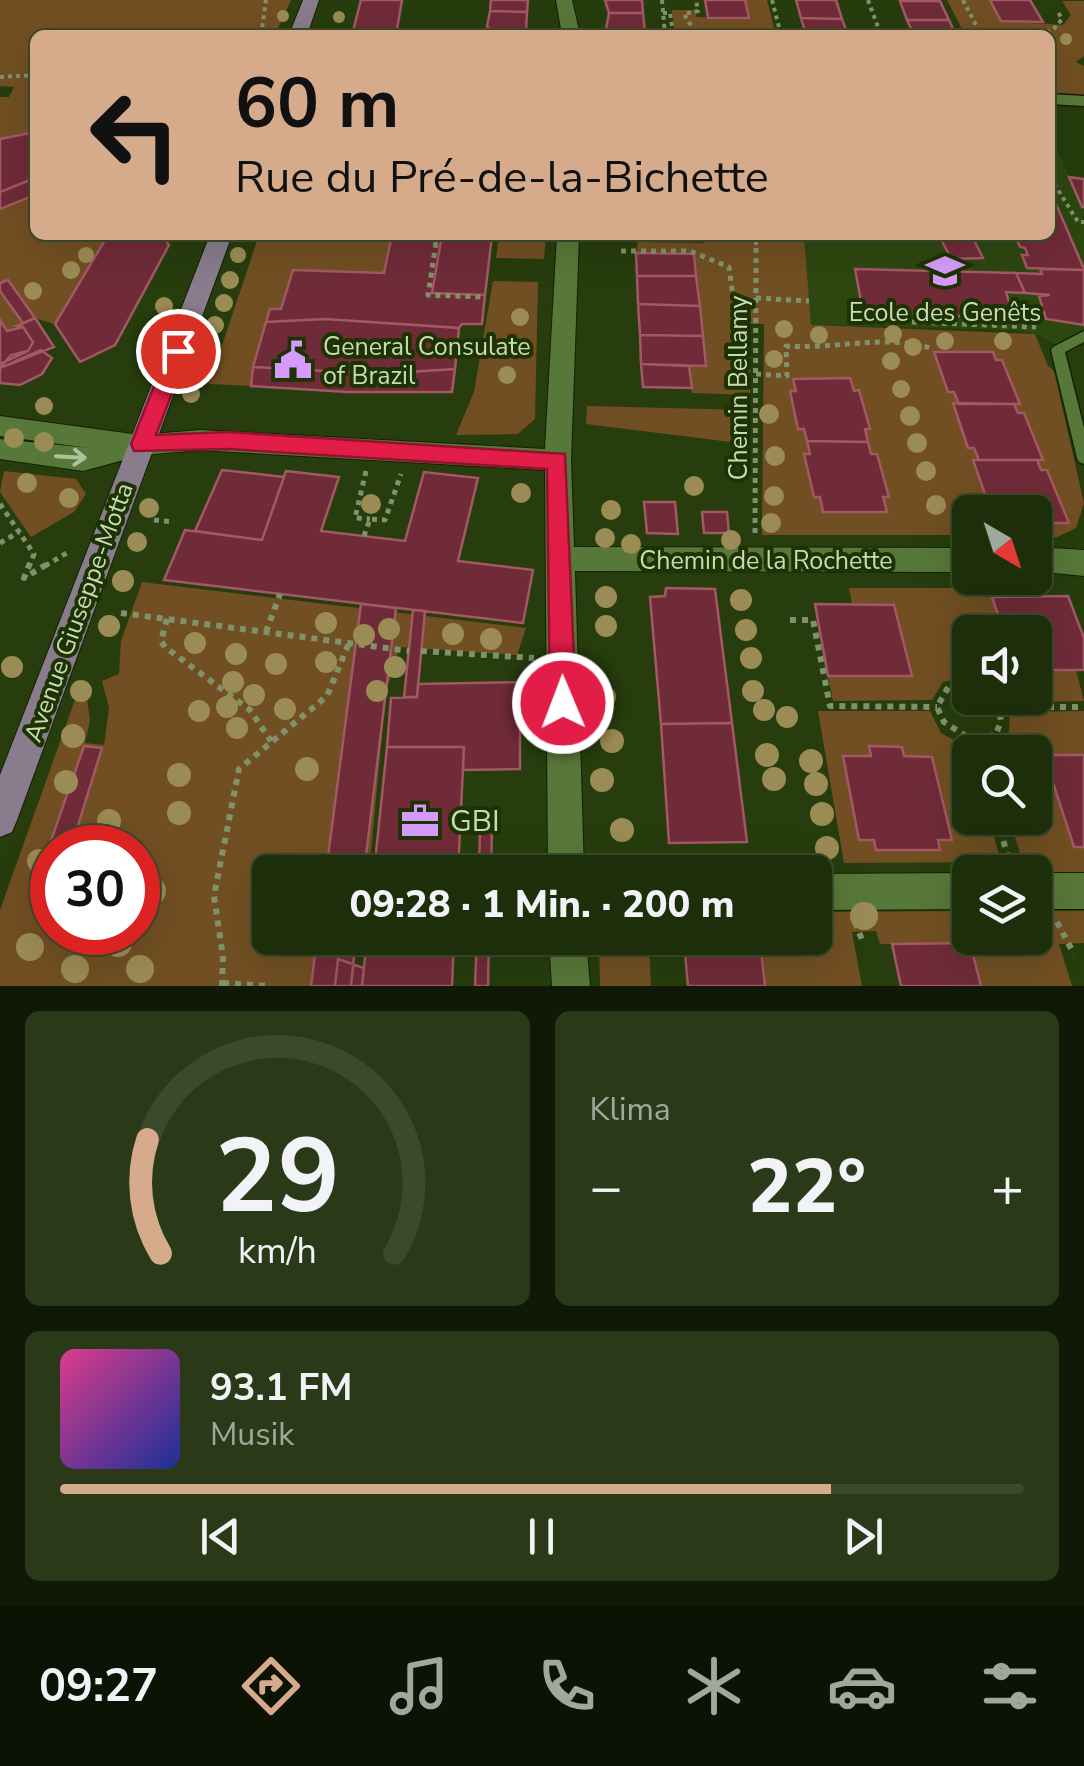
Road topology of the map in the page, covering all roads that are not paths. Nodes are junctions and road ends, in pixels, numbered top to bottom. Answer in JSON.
{"nodes":[{"id":1,"x":311,"y":0,"type":"edge"},
{"id":2,"x":564,"y":0,"type":"edge"},
{"id":3,"x":300,"y":30,"type":"edge"},
{"id":4,"x":571,"y":30,"type":"edge"},
{"id":5,"x":1055,"y":100,"type":"edge"},
{"id":6,"x":1084,"y":101,"type":"edge"},
{"id":7,"x":219,"y":240,"type":"edge"},
{"id":8,"x":568,"y":243,"type":"edge"},
{"id":9,"x":1084,"y":336,"type":"edge"},
{"id":10,"x":0,"y":426,"type":"edge"},
{"id":11,"x":142,"y":444,"type":"junction"},
{"id":12,"x":0,"y":449,"type":"edge"},
{"id":13,"x":1084,"y":458,"type":"edge"},
{"id":14,"x":558,"y":460,"type":"junction"},
{"id":15,"x":562,"y":559,"type":"junction"},
{"id":16,"x":952,"y":560,"type":"edge"},
{"id":17,"x":1052,"y":561,"type":"edge"},
{"id":18,"x":1084,"y":563,"type":"edge"},
{"id":19,"x":0,"y":820,"type":"edge"},
{"id":20,"x":566,"y":855,"type":"edge"},
{"id":21,"x":952,"y":891,"type":"edge"},
{"id":22,"x":1052,"y":891,"type":"edge"},
{"id":23,"x":1084,"y":891,"type":"edge"},
{"id":24,"x":832,"y":892,"type":"edge"},
{"id":25,"x":569,"y":955,"type":"edge"},
{"id":26,"x":571,"y":986,"type":"edge"}],
"edges":[{"from":1,"to":3,"type":"main road"},
{"from":2,"to":4,"type":"street"},
{"from":5,"to":6,"type":"street"},
{"from":7,"to":11,"type":"main road","name":"Avenue Giuseppe-Motta"},
{"from":8,"to":14,"type":"street"},
{"from":9,"to":13,"type":"lane"},
{"from":10,"to":11,"type":"street"},
{"from":12,"to":11,"type":"street","one_way":true},
{"from":11,"to":14,"type":"street"},
{"from":11,"to":19,"type":"main road","name":"Avenue Giuseppe-Motta"},
{"from":14,"to":15,"type":"street"},
{"from":15,"to":16,"type":"street","name":"Chemin de la Rochette"},
{"from":15,"to":20,"type":"street"},
{"from":17,"to":18,"type":"street"},
{"from":21,"to":24,"type":"street"},
{"from":22,"to":23,"type":"street"},
{"from":25,"to":26,"type":"street"}]}
